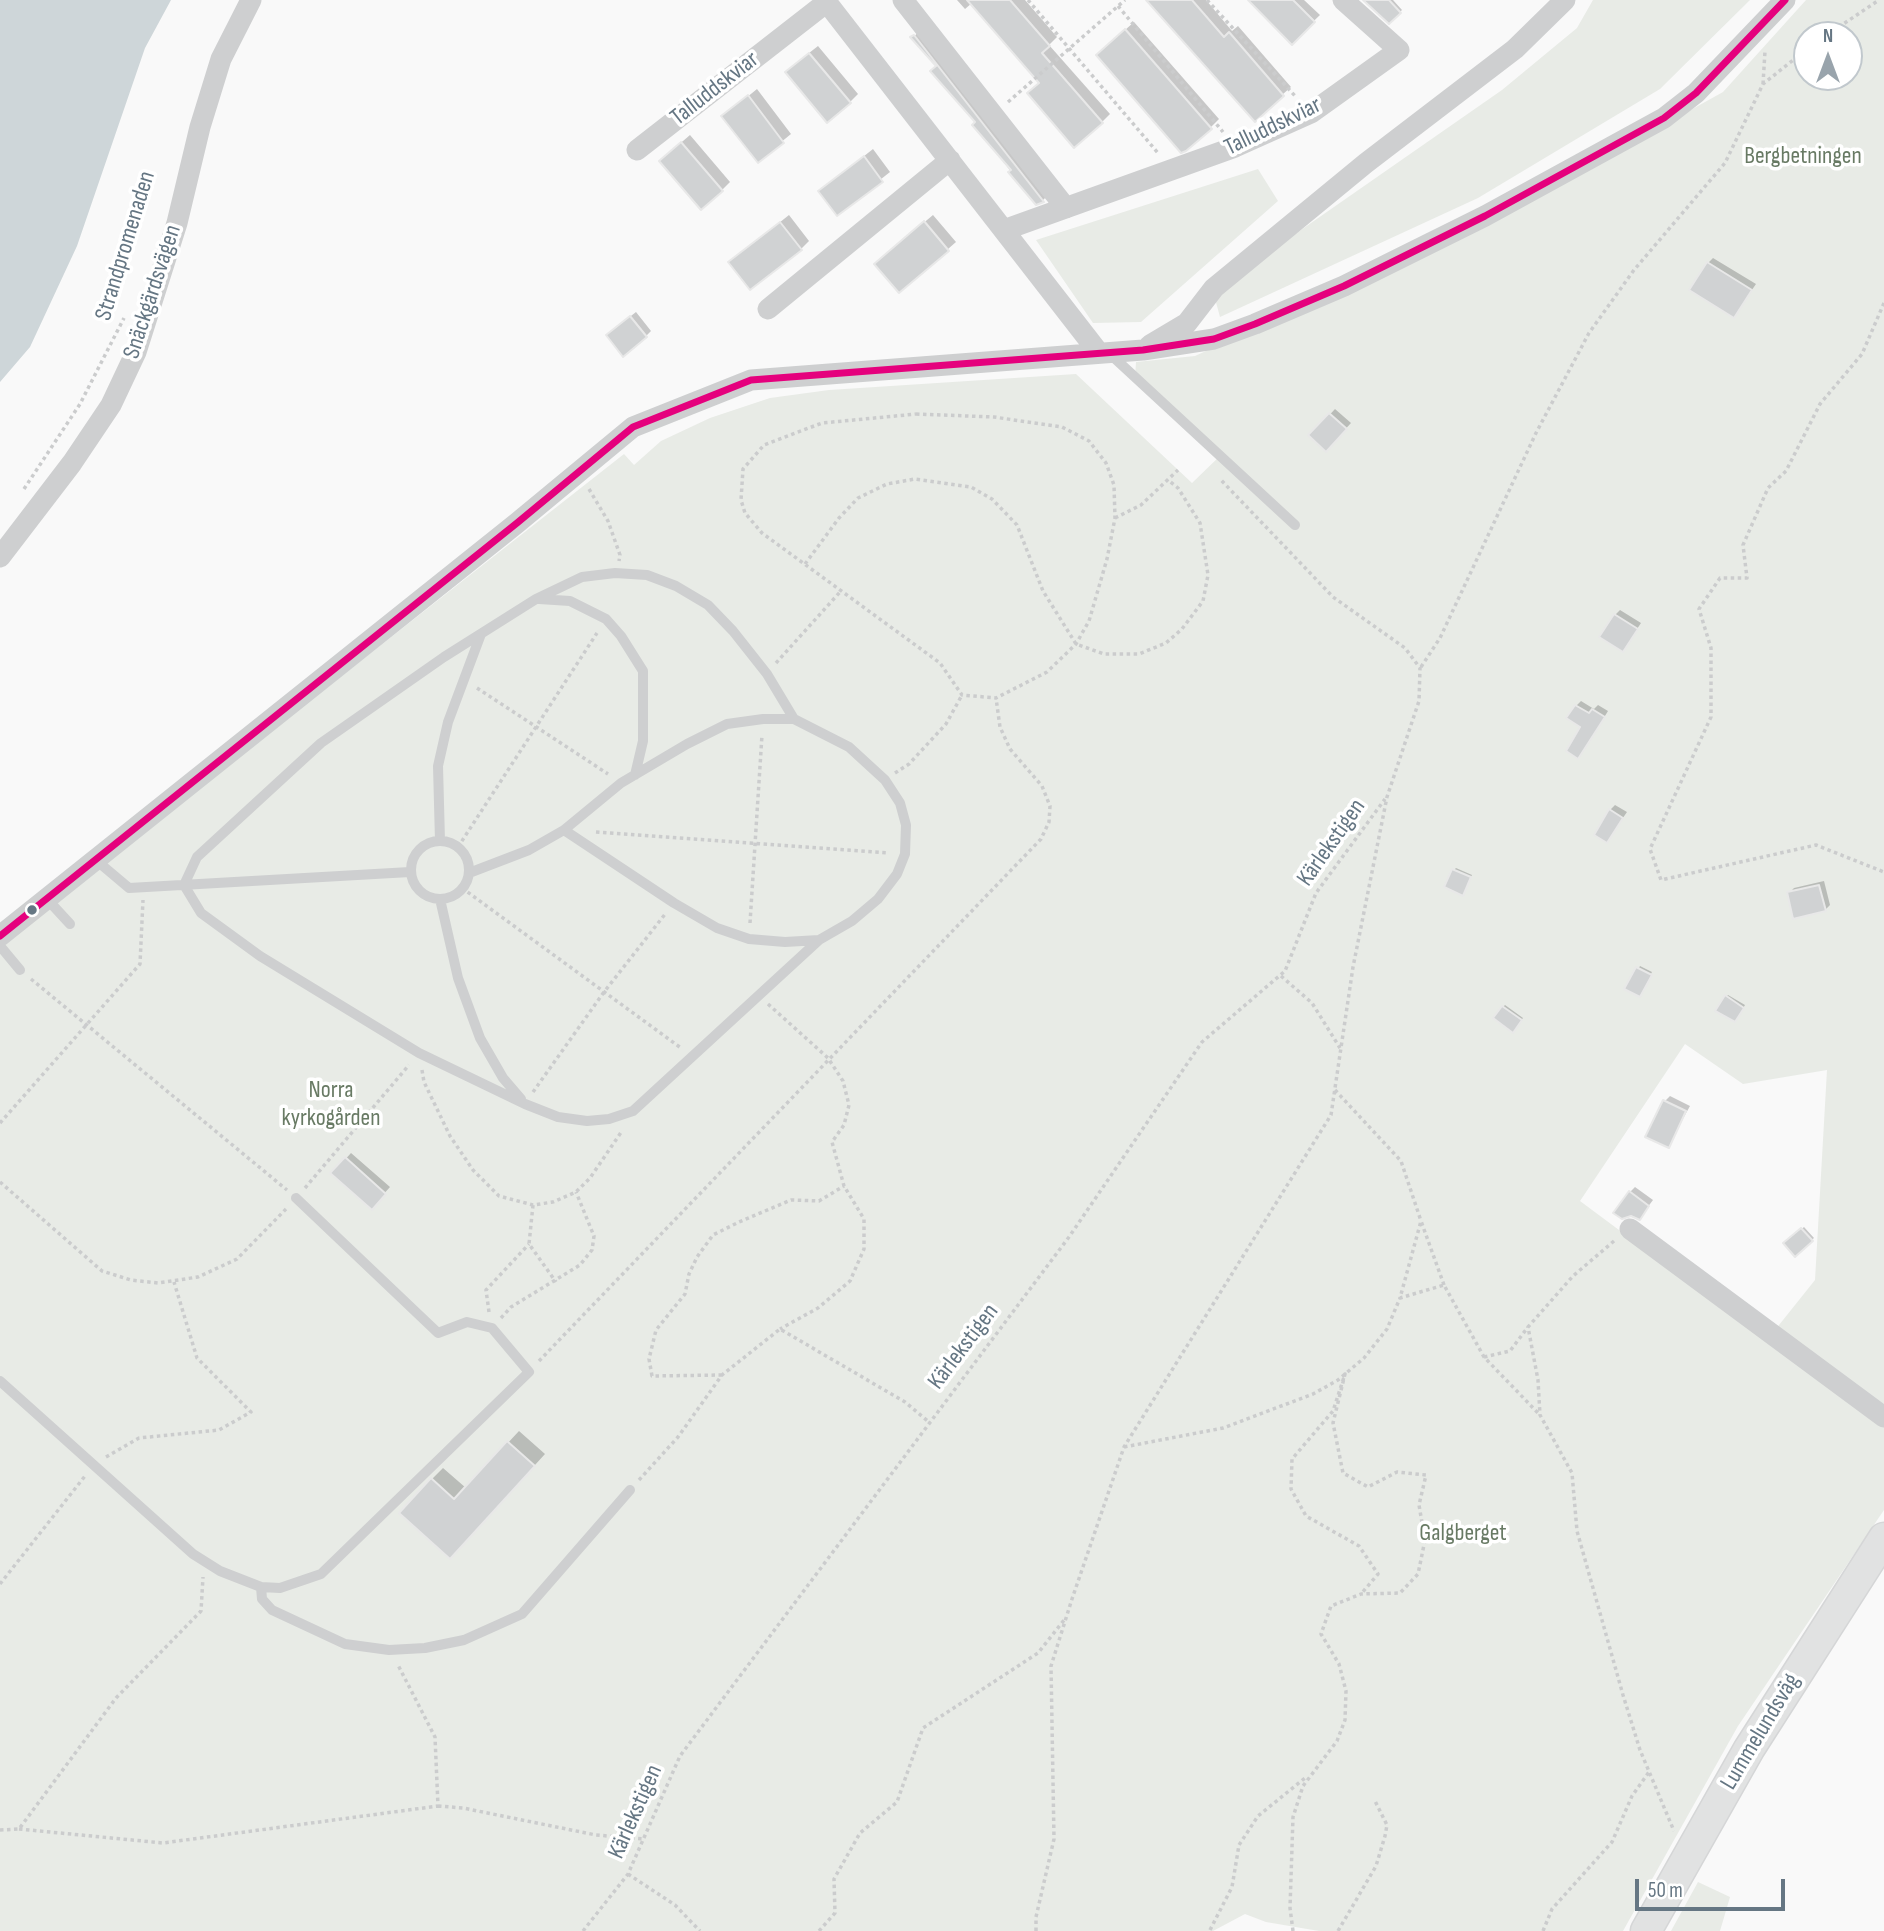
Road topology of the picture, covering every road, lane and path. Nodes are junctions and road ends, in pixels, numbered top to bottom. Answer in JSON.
{"nodes":[{"id":1,"x":251,"y":0,"type":"edge"},
{"id":2,"x":903,"y":0,"type":"edge"},
{"id":3,"x":1028,"y":0,"type":"edge"},
{"id":4,"x":1125,"y":0,"type":"edge"},
{"id":5,"x":1208,"y":0,"type":"edge"},
{"id":6,"x":1343,"y":0,"type":"edge"},
{"id":7,"x":1565,"y":0,"type":"edge"},
{"id":8,"x":1785,"y":0,"type":"edge"},
{"id":9,"x":1880,"y":0,"type":"edge"},
{"id":10,"x":826,"y":1,"type":"edge"},
{"id":11,"x":1118,"y":6,"type":"junction"},
{"id":12,"x":1848,"y":21,"type":"edge"},
{"id":13,"x":1069,"y":48,"type":"junction"},
{"id":14,"x":1793,"y":60,"type":"edge"},
{"id":15,"x":1311,"y":113,"type":"junction"},
{"id":16,"x":993,"y":115,"type":"junction"},
{"id":17,"x":1235,"y":147,"type":"junction"},
{"id":18,"x":637,"y":150,"type":"dead end"},
{"id":19,"x":950,"y":160,"type":"junction"},
{"id":20,"x":1173,"y":170,"type":"junction"},
{"id":21,"x":1066,"y":208,"type":"junction"},
{"id":22,"x":1004,"y":230,"type":"junction"},
{"id":23,"x":1884,"y":303,"type":"edge"},
{"id":24,"x":768,"y":309,"type":"dead end"},
{"id":25,"x":126,"y":311,"type":"dead end"},
{"id":26,"x":1143,"y":350,"type":"junction"},
{"id":27,"x":1104,"y":353,"type":"junction"},
{"id":28,"x":1178,"y":470,"type":"dead end"},
{"id":29,"x":1213,"y":472,"type":"dead end"},
{"id":30,"x":578,"y":473,"type":"junction"},
{"id":31,"x":1168,"y":480,"type":"junction"},
{"id":32,"x":19,"y":496,"type":"dead end"},
{"id":33,"x":1115,"y":518,"type":"junction"},
{"id":34,"x":1295,"y":525,"type":"dead end"},
{"id":35,"x":0,"y":557,"type":"edge"},
{"id":36,"x":806,"y":564,"type":"junction"},
{"id":37,"x":615,"y":573,"type":"junction"},
{"id":38,"x":841,"y":592,"type":"junction"},
{"id":39,"x":536,"y":599,"type":"junction"},
{"id":40,"x":606,"y":619,"type":"junction"},
{"id":41,"x":481,"y":634,"type":"junction"},
{"id":42,"x":1076,"y":644,"type":"junction"},
{"id":43,"x":1420,"y":668,"type":"junction"},
{"id":44,"x":767,"y":674,"type":"junction"},
{"id":45,"x":464,"y":679,"type":"junction"},
{"id":46,"x":962,"y":695,"type":"junction"},
{"id":47,"x":996,"y":698,"type":"junction"},
{"id":48,"x":763,"y":719,"type":"junction"},
{"id":49,"x":794,"y":719,"type":"junction"},
{"id":50,"x":538,"y":728,"type":"junction"},
{"id":51,"x":635,"y":775,"type":"junction"},
{"id":52,"x":885,"y":780,"type":"junction"},
{"id":53,"x":621,"y":783,"type":"junction"},
{"id":54,"x":1387,"y":797,"type":"junction"},
{"id":55,"x":564,"y":830,"type":"junction"},
{"id":56,"x":440,"y":841,"type":"junction"},
{"id":57,"x":755,"y":843,"type":"junction"},
{"id":58,"x":458,"y":847,"type":"junction"},
{"id":59,"x":905,"y":854,"type":"junction"},
{"id":60,"x":97,"y":861,"type":"junction"},
{"id":61,"x":410,"y":872,"type":"junction"},
{"id":62,"x":1884,"y":872,"type":"edge"},
{"id":63,"x":469,"y":873,"type":"junction"},
{"id":64,"x":184,"y":885,"type":"junction"},
{"id":65,"x":143,"y":888,"type":"junction"},
{"id":66,"x":462,"y":888,"type":"junction"},
{"id":67,"x":47,"y":899,"type":"junction"},
{"id":68,"x":440,"y":899,"type":"junction"},
{"id":69,"x":674,"y":903,"type":"junction"},
{"id":70,"x":70,"y":924,"type":"dead end"},
{"id":71,"x":0,"y":936,"type":"edge"},
{"id":72,"x":749,"y":939,"type":"junction"},
{"id":73,"x":819,"y":940,"type":"junction"},
{"id":74,"x":0,"y":946,"type":"edge"},
{"id":75,"x":20,"y":970,"type":"joint"},
{"id":76,"x":1280,"y":975,"type":"junction"},
{"id":77,"x":604,"y":992,"type":"junction"},
{"id":78,"x":759,"y":995,"type":"junction"},
{"id":79,"x":87,"y":1024,"type":"junction"},
{"id":80,"x":1341,"y":1049,"type":"junction"},
{"id":81,"x":419,"y":1053,"type":"junction"},
{"id":82,"x":692,"y":1057,"type":"junction"},
{"id":83,"x":828,"y":1058,"type":"junction"},
{"id":84,"x":1335,"y":1090,"type":"junction"},
{"id":85,"x":525,"y":1104,"type":"junction"},
{"id":86,"x":633,"y":1111,"type":"junction"},
{"id":87,"x":0,"y":1123,"type":"edge"},
{"id":88,"x":0,"y":1182,"type":"edge"},
{"id":89,"x":844,"y":1186,"type":"junction"},
{"id":90,"x":576,"y":1192,"type":"junction"},
{"id":91,"x":296,"y":1198,"type":"junction"},
{"id":92,"x":533,"y":1205,"type":"junction"},
{"id":93,"x":1421,"y":1221,"type":"junction"},
{"id":94,"x":1630,"y":1229,"type":"joint"},
{"id":95,"x":529,"y":1244,"type":"junction"},
{"id":96,"x":173,"y":1281,"type":"junction"},
{"id":97,"x":556,"y":1282,"type":"junction"},
{"id":98,"x":1444,"y":1285,"type":"junction"},
{"id":99,"x":1400,"y":1298,"type":"junction"},
{"id":100,"x":1528,"y":1327,"type":"junction"},
{"id":101,"x":492,"y":1328,"type":"junction"},
{"id":102,"x":780,"y":1329,"type":"junction"},
{"id":103,"x":1484,"y":1357,"type":"junction"},
{"id":104,"x":529,"y":1372,"type":"junction"},
{"id":105,"x":1345,"y":1374,"type":"junction"},
{"id":106,"x":722,"y":1375,"type":"junction"},
{"id":107,"x":0,"y":1381,"type":"edge"},
{"id":108,"x":1540,"y":1415,"type":"junction"},
{"id":109,"x":1884,"y":1418,"type":"edge"},
{"id":110,"x":930,"y":1423,"type":"junction"},
{"id":111,"x":1124,"y":1447,"type":"junction"},
{"id":112,"x":93,"y":1465,"type":"junction"},
{"id":113,"x":630,"y":1490,"type":"joint"},
{"id":114,"x":1884,"y":1538,"type":"edge"},
{"id":115,"x":204,"y":1574,"type":"dead end"},
{"id":116,"x":0,"y":1584,"type":"edge"},
{"id":117,"x":261,"y":1587,"type":"junction"},
{"id":118,"x":1361,"y":1594,"type":"junction"},
{"id":119,"x":1066,"y":1617,"type":"junction"},
{"id":120,"x":389,"y":1650,"type":"junction"},
{"id":121,"x":1649,"y":1772,"type":"junction"},
{"id":122,"x":1308,"y":1777,"type":"junction"},
{"id":123,"x":1374,"y":1799,"type":"dead end"},
{"id":124,"x":438,"y":1806,"type":"junction"},
{"id":125,"x":19,"y":1829,"type":"junction"},
{"id":126,"x":0,"y":1830,"type":"edge"},
{"id":127,"x":1675,"y":1833,"type":"dead end"},
{"id":128,"x":644,"y":1839,"type":"junction"},
{"id":129,"x":628,"y":1874,"type":"junction"},
{"id":130,"x":583,"y":1931,"type":"edge"},
{"id":131,"x":700,"y":1931,"type":"edge"},
{"id":132,"x":819,"y":1931,"type":"edge"},
{"id":133,"x":1036,"y":1931,"type":"edge"},
{"id":134,"x":1210,"y":1931,"type":"edge"},
{"id":135,"x":1293,"y":1931,"type":"edge"},
{"id":136,"x":1338,"y":1931,"type":"edge"},
{"id":137,"x":1544,"y":1931,"type":"edge"},
{"id":138,"x":1646,"y":1931,"type":"edge"}],
"edges":[{"from":1,"to":35,"type":"street","name":"Snäckgärdsvägen"},
{"from":2,"to":16,"type":"street"},
{"from":3,"to":13,"type":"path"},
{"from":4,"to":11,"type":"path"},
{"from":5,"to":15,"type":"path"},
{"from":6,"to":15,"type":"street","name":"Talluddskviar"},
{"from":7,"to":26,"type":"street"},
{"from":8,"to":26,"type":"street"},
{"from":9,"to":12,"type":"path"},
{"from":10,"to":18,"type":"street","name":"Talluddskviar"},
{"from":10,"to":19,"type":"street","name":"Talluddskviar"},
{"from":11,"to":13,"type":"path"},
{"from":11,"to":17,"type":"path"},
{"from":13,"to":16,"type":"path"},
{"from":13,"to":20,"type":"path"},
{"from":14,"to":43,"type":"path"},
{"from":15,"to":17,"type":"street","name":"Talluddskviar"},
{"from":16,"to":21,"type":"street"},
{"from":17,"to":20,"type":"street","name":"Talluddskviar"},
{"from":19,"to":22,"type":"street","name":"Talluddskviar"},
{"from":19,"to":24,"type":"street"},
{"from":20,"to":21,"type":"street","name":"Talluddskviar"},
{"from":21,"to":22,"type":"street","name":"Talluddskviar"},
{"from":22,"to":27,"type":"street","name":"Talluddskviar"},
{"from":23,"to":62,"type":"path"},
{"from":25,"to":32,"type":"path","name":"Strandpromenaden"},
{"from":26,"to":27,"type":"street"},
{"from":27,"to":30,"type":"street"},
{"from":27,"to":34,"type":"lane"},
{"from":28,"to":31,"type":"path"},
{"from":29,"to":43,"type":"path"},
{"from":30,"to":37,"type":"path"},
{"from":30,"to":60,"type":"street"},
{"from":31,"to":33,"type":"path"},
{"from":31,"to":42,"type":"path"},
{"from":33,"to":36,"type":"path"},
{"from":33,"to":42,"type":"path"},
{"from":36,"to":38,"type":"path"},
{"from":36,"to":42,"type":"path"},
{"from":37,"to":39,"type":"lane"},
{"from":37,"to":44,"type":"lane"},
{"from":38,"to":44,"type":"path"},
{"from":38,"to":46,"type":"path"},
{"from":39,"to":40,"type":"lane"},
{"from":39,"to":41,"type":"lane"},
{"from":40,"to":50,"type":"path"},
{"from":40,"to":51,"type":"lane"},
{"from":41,"to":45,"type":"lane"},
{"from":41,"to":64,"type":"lane"},
{"from":42,"to":47,"type":"path"},
{"from":43,"to":54,"type":"path"},
{"from":44,"to":49,"type":"lane"},
{"from":45,"to":50,"type":"path"},
{"from":45,"to":56,"type":"lane"},
{"from":46,"to":47,"type":"path"},
{"from":46,"to":52,"type":"path"},
{"from":47,"to":83,"type":"path"},
{"from":48,"to":49,"type":"lane"},
{"from":48,"to":51,"type":"lane"},
{"from":48,"to":57,"type":"path"},
{"from":49,"to":52,"type":"lane"},
{"from":50,"to":53,"type":"path"},
{"from":50,"to":58,"type":"path"},
{"from":51,"to":53,"type":"lane"},
{"from":52,"to":59,"type":"lane"},
{"from":53,"to":55,"type":"lane"},
{"from":54,"to":76,"type":"path","name":"Kärlekstigen"},
{"from":54,"to":80,"type":"path"},
{"from":55,"to":57,"type":"path"},
{"from":55,"to":63,"type":"lane"},
{"from":55,"to":69,"type":"lane"},
{"from":56,"to":58,"type":"lane"},
{"from":56,"to":61,"type":"lane"},
{"from":57,"to":59,"type":"path"},
{"from":57,"to":72,"type":"path"},
{"from":58,"to":63,"type":"lane"},
{"from":59,"to":73,"type":"lane"},
{"from":60,"to":65,"type":"lane"},
{"from":60,"to":67,"type":"street"},
{"from":61,"to":64,"type":"lane"},
{"from":61,"to":68,"type":"lane"},
{"from":63,"to":66,"type":"lane"},
{"from":64,"to":65,"type":"lane"},
{"from":64,"to":81,"type":"lane"},
{"from":65,"to":79,"type":"path"},
{"from":66,"to":68,"type":"lane"},
{"from":66,"to":77,"type":"path"},
{"from":67,"to":70,"type":"lane"},
{"from":67,"to":71,"type":"street"},
{"from":68,"to":85,"type":"lane"},
{"from":69,"to":72,"type":"lane"},
{"from":69,"to":77,"type":"path"},
{"from":72,"to":73,"type":"lane"},
{"from":73,"to":78,"type":"lane"},
{"from":74,"to":75,"type":"lane"},
{"from":75,"to":79,"type":"path"},
{"from":76,"to":80,"type":"path"},
{"from":76,"to":110,"type":"path","name":"Kärlekstigen"},
{"from":77,"to":82,"type":"path"},
{"from":77,"to":85,"type":"path"},
{"from":78,"to":82,"type":"lane"},
{"from":78,"to":83,"type":"path"},
{"from":79,"to":87,"type":"path"},
{"from":79,"to":91,"type":"path"},
{"from":80,"to":84,"type":"path"},
{"from":81,"to":85,"type":"lane"},
{"from":81,"to":91,"type":"path"},
{"from":81,"to":92,"type":"path"},
{"from":82,"to":86,"type":"lane"},
{"from":83,"to":89,"type":"path"},
{"from":83,"to":104,"type":"path"},
{"from":84,"to":93,"type":"path"},
{"from":84,"to":111,"type":"path"},
{"from":85,"to":86,"type":"lane"},
{"from":86,"to":90,"type":"path"},
{"from":88,"to":96,"type":"path"},
{"from":89,"to":102,"type":"path"},
{"from":89,"to":106,"type":"path"},
{"from":90,"to":92,"type":"path"},
{"from":90,"to":97,"type":"path"},
{"from":91,"to":96,"type":"path"},
{"from":91,"to":101,"type":"lane"},
{"from":92,"to":95,"type":"path"},
{"from":93,"to":98,"type":"path"},
{"from":93,"to":99,"type":"path"},
{"from":94,"to":100,"type":"path"},
{"from":94,"to":109,"type":"street"},
{"from":95,"to":97,"type":"path"},
{"from":95,"to":101,"type":"path"},
{"from":96,"to":112,"type":"path"},
{"from":97,"to":101,"type":"path"},
{"from":98,"to":99,"type":"path"},
{"from":98,"to":103,"type":"path"},
{"from":99,"to":105,"type":"path"},
{"from":100,"to":103,"type":"path"},
{"from":100,"to":108,"type":"path"},
{"from":101,"to":104,"type":"lane"},
{"from":102,"to":106,"type":"path"},
{"from":102,"to":110,"type":"path"},
{"from":103,"to":108,"type":"path"},
{"from":104,"to":117,"type":"lane"},
{"from":105,"to":111,"type":"path"},
{"from":105,"to":118,"type":"path"},
{"from":105,"to":118,"type":"path"},
{"from":106,"to":113,"type":"path"},
{"from":107,"to":112,"type":"lane"},
{"from":108,"to":121,"type":"path"},
{"from":110,"to":128,"type":"path","name":"Kärlekstigen"},
{"from":111,"to":119,"type":"path"},
{"from":112,"to":116,"type":"path"},
{"from":112,"to":117,"type":"lane"},
{"from":113,"to":120,"type":"lane"},
{"from":114,"to":138,"type":"main road","name":"Lummelundsväg"},
{"from":115,"to":125,"type":"path"},
{"from":117,"to":120,"type":"lane"},
{"from":118,"to":122,"type":"path"},
{"from":119,"to":132,"type":"path"},
{"from":119,"to":133,"type":"path"},
{"from":120,"to":124,"type":"path"},
{"from":121,"to":127,"type":"path"},
{"from":121,"to":137,"type":"path"},
{"from":122,"to":134,"type":"path"},
{"from":122,"to":135,"type":"path"},
{"from":123,"to":136,"type":"path"},
{"from":124,"to":125,"type":"path"},
{"from":124,"to":128,"type":"path"},
{"from":125,"to":126,"type":"path"},
{"from":128,"to":129,"type":"path","name":"Kärlekstigen"},
{"from":129,"to":130,"type":"path","name":"Kärlekstigen"},
{"from":129,"to":131,"type":"path"}]}
